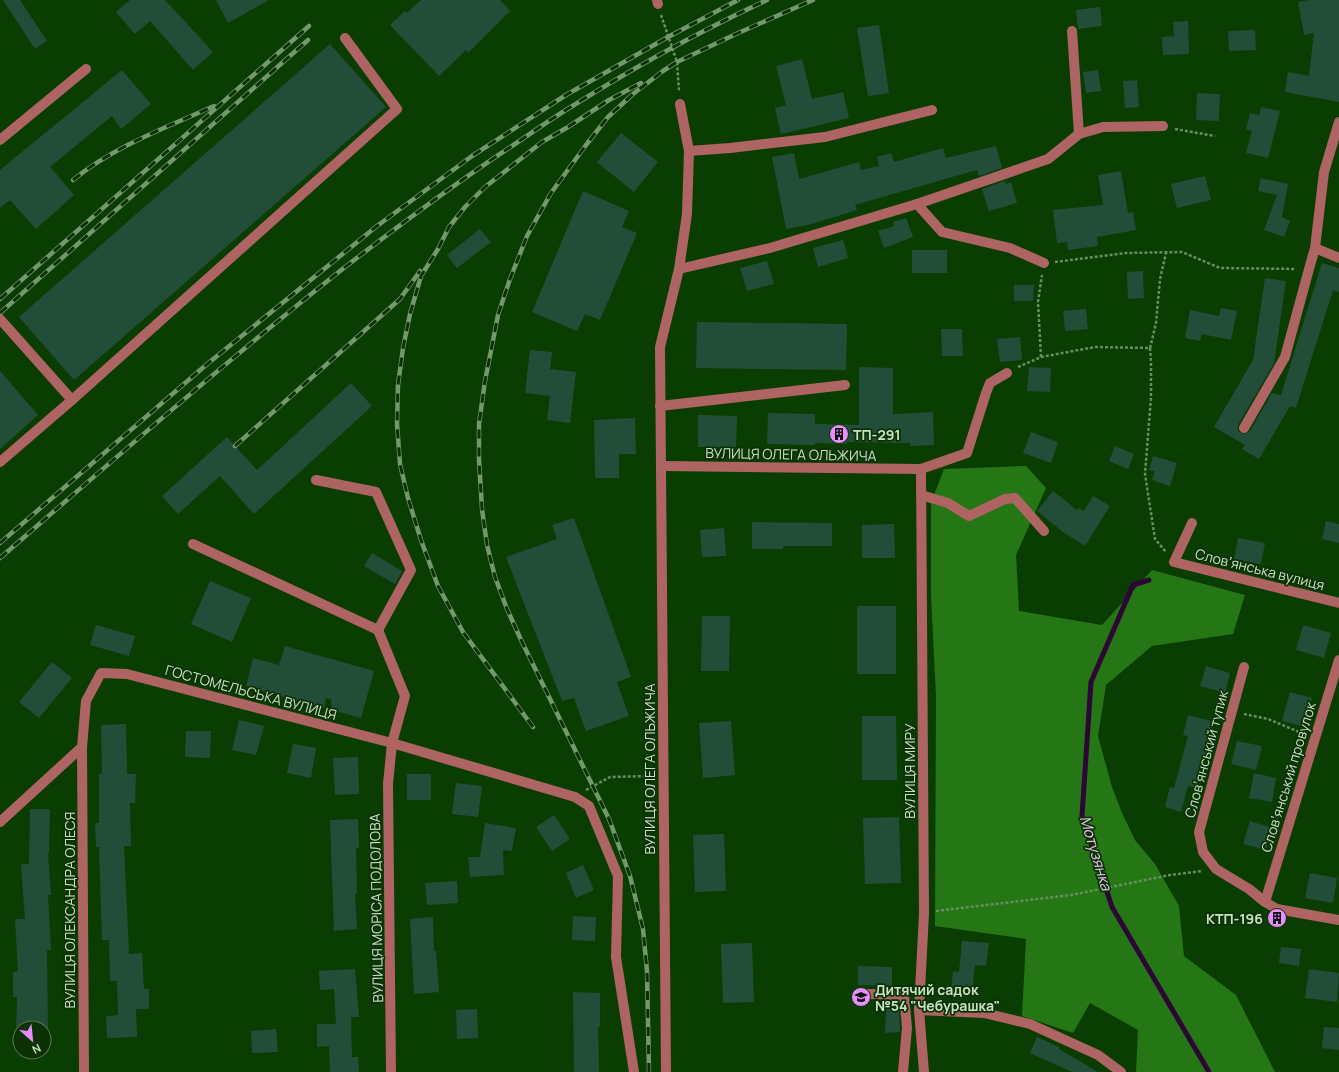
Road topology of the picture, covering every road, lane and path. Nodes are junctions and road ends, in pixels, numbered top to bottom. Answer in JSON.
{"nodes":[{"id":1,"x":657,"y":2,"type":"edge"},
{"id":2,"x":1072,"y":31,"type":"dead end"},
{"id":3,"x":345,"y":38,"type":"dead end"},
{"id":4,"x":86,"y":69,"type":"dead end"},
{"id":5,"x":680,"y":104,"type":"joint"},
{"id":6,"x":932,"y":110,"type":"dead end"},
{"id":7,"x":1339,"y":122,"type":"edge"},
{"id":8,"x":1163,"y":126,"type":"joint"},
{"id":9,"x":1079,"y":134,"type":"junction"},
{"id":10,"x":1215,"y":136,"type":"dead end"},
{"id":11,"x":0,"y":140,"type":"edge"},
{"id":12,"x":690,"y":151,"type":"junction"},
{"id":13,"x":917,"y":204,"type":"junction"},
{"id":14,"x":1316,"y":248,"type":"junction"},
{"id":15,"x":1166,"y":252,"type":"junction"},
{"id":16,"x":1339,"y":258,"type":"edge"},
{"id":17,"x":1044,"y":263,"type":"junction"},
{"id":18,"x":679,"y":269,"type":"junction"},
{"id":19,"x":1309,"y":269,"type":"junction"},
{"id":20,"x":0,"y":319,"type":"edge"},
{"id":21,"x":1150,"y":348,"type":"junction"},
{"id":22,"x":1041,"y":357,"type":"junction"},
{"id":23,"x":1007,"y":373,"type":"joint"},
{"id":24,"x":846,"y":385,"type":"dead end"},
{"id":25,"x":72,"y":400,"type":"junction"},
{"id":26,"x":660,"y":406,"type":"junction"},
{"id":27,"x":1244,"y":428,"type":"dead end"},
{"id":28,"x":0,"y":462,"type":"edge"},
{"id":29,"x":662,"y":466,"type":"junction"},
{"id":30,"x":921,"y":469,"type":"junction"},
{"id":31,"x":316,"y":480,"type":"dead end"},
{"id":32,"x":921,"y":495,"type":"junction"},
{"id":33,"x":1192,"y":524,"type":"dead end"},
{"id":34,"x":1044,"y":531,"type":"dead end"},
{"id":35,"x":193,"y":544,"type":"dead end"},
{"id":36,"x":1174,"y":562,"type":"junction"},
{"id":37,"x":1339,"y":603,"type":"edge"},
{"id":38,"x":378,"y":630,"type":"junction"},
{"id":39,"x":1339,"y":660,"type":"edge"},
{"id":40,"x":1244,"y":667,"type":"dead end"},
{"id":41,"x":1232,"y":710,"type":"junction"},
{"id":42,"x":1315,"y":738,"type":"junction"},
{"id":43,"x":392,"y":743,"type":"junction"},
{"id":44,"x":82,"y":747,"type":"junction"},
{"id":45,"x":663,"y":776,"type":"junction"},
{"id":46,"x":575,"y":797,"type":"junction"},
{"id":47,"x":0,"y":822,"type":"edge"},
{"id":48,"x":1216,"y":869,"type":"junction"},
{"id":49,"x":1265,"y":902,"type":"junction"},
{"id":50,"x":924,"y":913,"type":"junction"},
{"id":51,"x":1339,"y":920,"type":"edge"},
{"id":52,"x":869,"y":994,"type":"dead end"},
{"id":53,"x":919,"y":1010,"type":"junction"},
{"id":54,"x":84,"y":1072,"type":"edge"},
{"id":55,"x":391,"y":1072,"type":"edge"},
{"id":56,"x":634,"y":1072,"type":"edge"},
{"id":57,"x":666,"y":1072,"type":"edge"},
{"id":58,"x":903,"y":1072,"type":"edge"},
{"id":59,"x":924,"y":1072,"type":"edge"},
{"id":60,"x":1121,"y":1072,"type":"edge"}],
"edges":[{"from":1,"to":5,"type":"path"},
{"from":2,"to":9,"type":"street"},
{"from":3,"to":25,"type":"street"},
{"from":4,"to":11,"type":"street"},
{"from":5,"to":12,"type":"street","name":"ВУЛИЦЯ ОЛЕГА ОЛЬЖИЧА"},
{"from":6,"to":12,"type":"street"},
{"from":7,"to":14,"type":"street"},
{"from":8,"to":9,"type":"street"},
{"from":8,"to":10,"type":"path"},
{"from":9,"to":13,"type":"street"},
{"from":12,"to":18,"type":"street","name":"ВУЛИЦЯ ОЛЕГА ОЛЬЖИЧА"},
{"from":13,"to":17,"type":"street"},
{"from":13,"to":18,"type":"street"},
{"from":14,"to":16,"type":"street"},
{"from":14,"to":19,"type":"street"},
{"from":15,"to":17,"type":"path"},
{"from":15,"to":19,"type":"path"},
{"from":15,"to":21,"type":"path"},
{"from":17,"to":22,"type":"path"},
{"from":18,"to":26,"type":"street","name":"ВУЛИЦЯ ОЛЕГА ОЛЬЖИЧА"},
{"from":19,"to":27,"type":"street"},
{"from":20,"to":25,"type":"street"},
{"from":21,"to":22,"type":"path"},
{"from":21,"to":36,"type":"path"},
{"from":22,"to":23,"type":"path"},
{"from":23,"to":30,"type":"street","name":"ВУЛИЦЯ ОЛЕГА ОЛЬЖИЧА"},
{"from":24,"to":26,"type":"street"},
{"from":25,"to":28,"type":"street"},
{"from":26,"to":29,"type":"street","name":"ВУЛИЦЯ ОЛЕГА ОЛЬЖИЧА"},
{"from":29,"to":30,"type":"street","name":"ВУЛИЦЯ ОЛЕГА ОЛЬЖИЧА"},
{"from":29,"to":45,"type":"street","name":"ВУЛИЦЯ ОЛЕГА ОЛЬЖИЧА"},
{"from":30,"to":32,"type":"street","name":"ВУЛИЦЯ МИРУ"},
{"from":31,"to":38,"type":"street"},
{"from":32,"to":34,"type":"street"},
{"from":32,"to":50,"type":"street","name":"ВУЛИЦЯ МИРУ"},
{"from":33,"to":36,"type":"street"},
{"from":35,"to":38,"type":"street"},
{"from":36,"to":37,"type":"street","name":"Словʼянська вулиця"},
{"from":38,"to":43,"type":"street","name":"ВУЛИЦЯ МОРІСА ПОДОЛОВА"},
{"from":39,"to":42,"type":"street","name":"Словʼянський провулок"},
{"from":40,"to":41,"type":"street","name":"Словʼянський тупик"},
{"from":41,"to":42,"type":"path"},
{"from":41,"to":48,"type":"street","name":"Словʼянський тупик"},
{"from":42,"to":49,"type":"street","name":"Словʼянський провулок"},
{"from":43,"to":44,"type":"street","name":"ГОСТОМЕЛЬСЬКА ВУЛИЦЯ"},
{"from":43,"to":46,"type":"street","name":"ГОСТОМЕЛЬСЬКА ВУЛИЦЯ"},
{"from":43,"to":55,"type":"street","name":"ВУЛИЦЯ МОРІСА ПОДОЛОВА"},
{"from":44,"to":47,"type":"street"},
{"from":44,"to":54,"type":"street","name":"ВУЛИЦЯ ОЛЕКСАНДРА ОЛЕСЯ"},
{"from":45,"to":46,"type":"path"},
{"from":45,"to":57,"type":"street","name":"ВУЛИЦЯ ОЛЕГА ОЛЬЖИЧА"},
{"from":46,"to":56,"type":"street"},
{"from":48,"to":49,"type":"street"},
{"from":48,"to":50,"type":"path"},
{"from":49,"to":51,"type":"street"},
{"from":50,"to":53,"type":"street","name":"ВУЛИЦЯ МИРУ"},
{"from":52,"to":58,"type":"street"},
{"from":53,"to":59,"type":"street","name":"ВУЛИЦЯ МИРУ"},
{"from":53,"to":60,"type":"street"}]}
